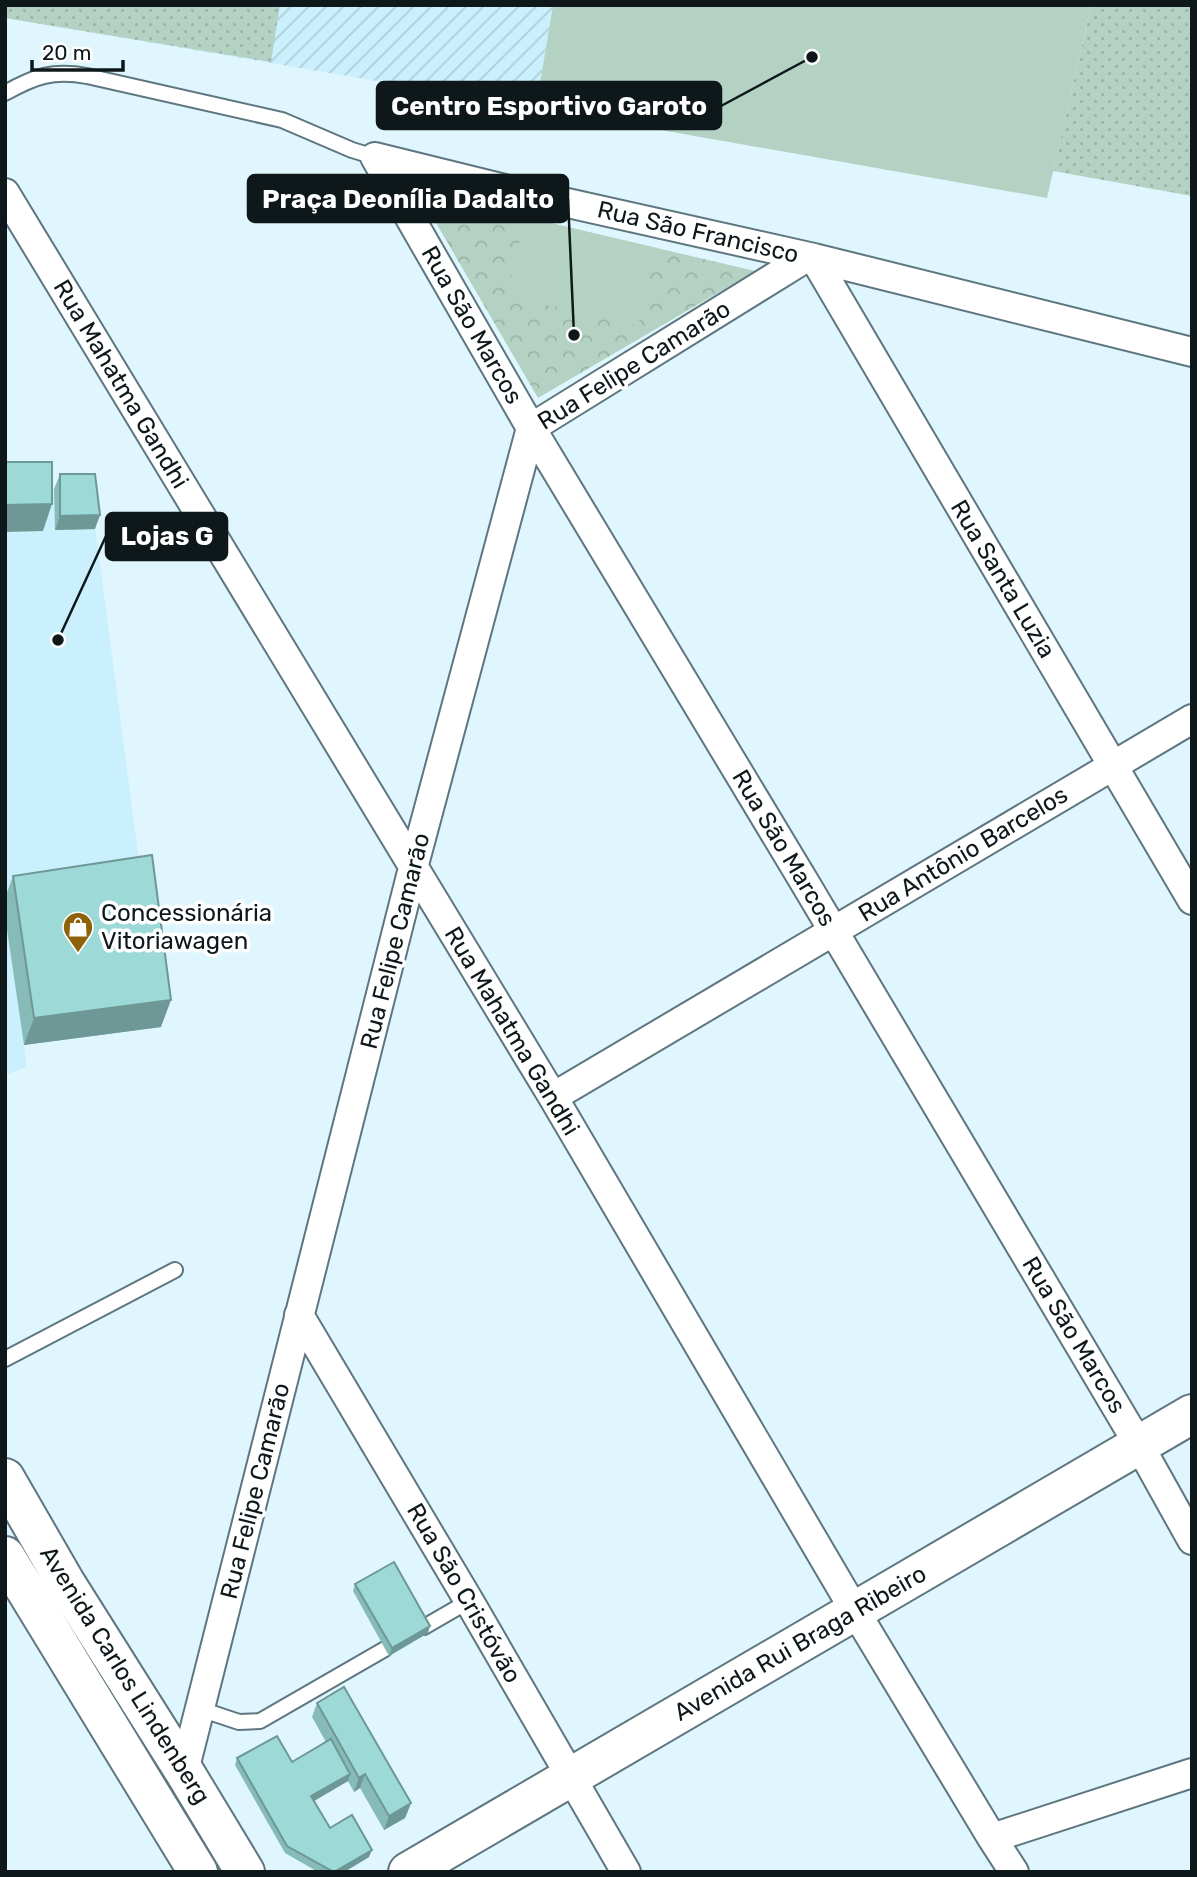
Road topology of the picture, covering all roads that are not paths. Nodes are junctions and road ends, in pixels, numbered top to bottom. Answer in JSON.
{"nodes":[{"id":1,"x":5,"y":93,"type":"edge"},
{"id":2,"x":375,"y":157,"type":"junction"},
{"id":3,"x":5,"y":193,"type":"edge"},
{"id":4,"x":810,"y":257,"type":"junction"},
{"id":5,"x":1192,"y":352,"type":"edge"},
{"id":6,"x":531,"y":428,"type":"junction"},
{"id":7,"x":1192,"y":719,"type":"edge"},
{"id":8,"x":1113,"y":765,"type":"junction"},
{"id":9,"x":413,"y":868,"type":"junction"},
{"id":10,"x":1192,"y":900,"type":"edge"},
{"id":11,"x":833,"y":931,"type":"junction"},
{"id":12,"x":553,"y":1097,"type":"junction"},
{"id":13,"x":174,"y":1270,"type":"dead end"},
{"id":14,"x":299,"y":1315,"type":"junction"},
{"id":15,"x":5,"y":1359,"type":"edge"},
{"id":16,"x":1192,"y":1414,"type":"edge"},
{"id":17,"x":1139,"y":1445,"type":"junction"},
{"id":18,"x":5,"y":1478,"type":"edge"},
{"id":19,"x":1192,"y":1540,"type":"edge"},
{"id":20,"x":5,"y":1556,"type":"edge"},
{"id":21,"x":469,"y":1601,"type":"junction"},
{"id":22,"x":855,"y":1611,"type":"junction"},
{"id":23,"x":424,"y":1627,"type":"edge"},
{"id":24,"x":385,"y":1649,"type":"edge"},
{"id":25,"x":200,"y":1709,"type":"junction"},
{"id":26,"x":184,"y":1771,"type":"junction"},
{"id":27,"x":1192,"y":1773,"type":"edge"},
{"id":28,"x":571,"y":1777,"type":"junction"},
{"id":29,"x":992,"y":1838,"type":"junction"},
{"id":30,"x":198,"y":1872,"type":"edge"},
{"id":31,"x":245,"y":1872,"type":"edge"},
{"id":32,"x":408,"y":1872,"type":"edge"},
{"id":33,"x":626,"y":1872,"type":"edge"},
{"id":34,"x":1014,"y":1872,"type":"edge"}],
"edges":[{"from":1,"to":2,"type":"lane","name":"Rua São Francisco"},
{"from":2,"to":4,"type":"street","name":"Rua São Francisco"},
{"from":2,"to":6,"type":"street","name":"Rua São Marcos"},
{"from":3,"to":9,"type":"street","name":"Rua Mahatma Gandhi"},
{"from":4,"to":5,"type":"street","name":"Rua São Francisco"},
{"from":4,"to":6,"type":"street","name":"Rua Felipe Camarão"},
{"from":4,"to":8,"type":"street","name":"Rua Santa Luzia"},
{"from":6,"to":9,"type":"street","name":"Rua Felipe Camarão"},
{"from":6,"to":11,"type":"street","name":"Rua São Marcos"},
{"from":7,"to":8,"type":"street","name":"Rua Antônio Barcelos"},
{"from":8,"to":10,"type":"street","name":"Rua Santa Luzia"},
{"from":8,"to":11,"type":"street","name":"Rua Antônio Barcelos"},
{"from":9,"to":12,"type":"street","name":"Rua Mahatma Gandhi"},
{"from":9,"to":14,"type":"street","name":"Rua Felipe Camarão"},
{"from":11,"to":12,"type":"street","name":"Rua Antônio Barcelos"},
{"from":11,"to":17,"type":"street","name":"Rua São Marcos"},
{"from":12,"to":22,"type":"street","name":"Rua Mahatma Gandhi"},
{"from":13,"to":15,"type":"lane"},
{"from":14,"to":21,"type":"street","name":"Rua São Cristóvão"},
{"from":14,"to":25,"type":"street","name":"Rua Felipe Camarão"},
{"from":16,"to":17,"type":"main road","name":"Avenida Rui Braga Ribeiro"},
{"from":17,"to":19,"type":"street","name":"Rua São Marcos"},
{"from":17,"to":22,"type":"main road","name":"Avenida Rui Braga Ribeiro"},
{"from":18,"to":26,"type":"main road","name":"Avenida Carlos Lindenberg"},
{"from":20,"to":30,"type":"main road","name":"Avenida Carlos Lindenberg"},
{"from":21,"to":23,"type":"lane"},
{"from":21,"to":28,"type":"street","name":"Rua São Cristóvão"},
{"from":22,"to":28,"type":"main road","name":"Avenida Rui Braga Ribeiro"},
{"from":22,"to":29,"type":"street","name":"Rua Mahatma Gandhi"},
{"from":24,"to":25,"type":"lane"},
{"from":25,"to":26,"type":"street","name":"Rua Felipe Camarão"},
{"from":26,"to":31,"type":"main road","name":"Avenida Carlos Lindenberg"},
{"from":27,"to":29,"type":"street"},
{"from":28,"to":32,"type":"main road","name":"Avenida Rui Braga Ribeiro"},
{"from":28,"to":33,"type":"street","name":"Rua São Cristóvão"},
{"from":29,"to":34,"type":"street","name":"Rua Mahatma Gandhi"}]}
